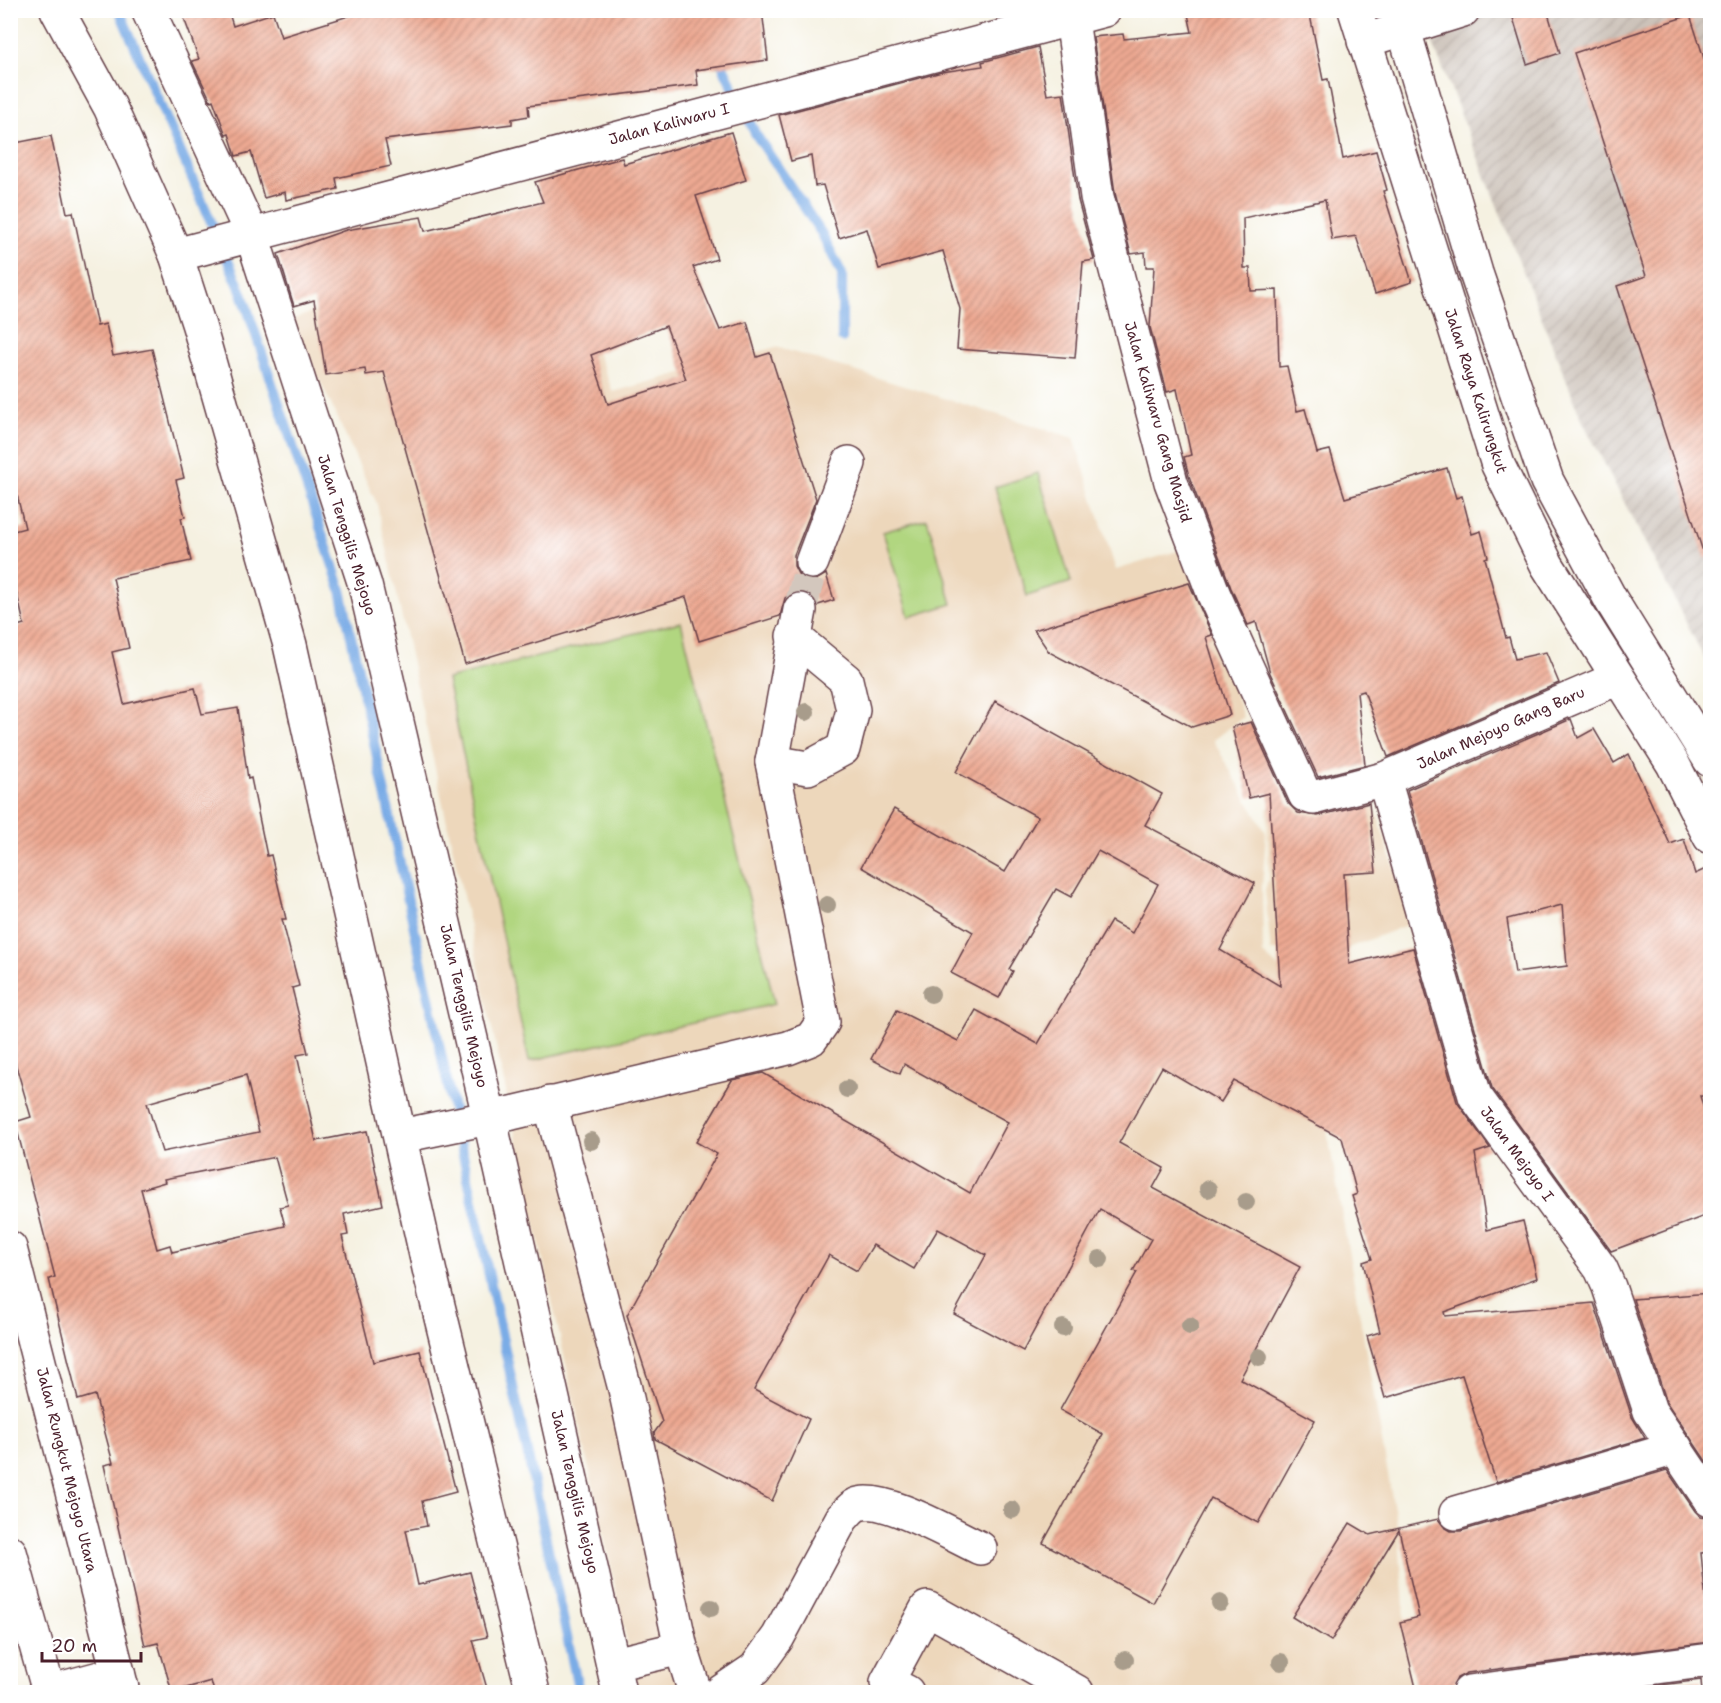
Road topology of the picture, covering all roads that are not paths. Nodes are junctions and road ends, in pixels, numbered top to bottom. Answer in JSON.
{"nodes":[{"id":1,"x":57,"y":10,"type":"edge"},
{"id":2,"x":148,"y":10,"type":"edge"},
{"id":3,"x":1104,"y":10,"type":"edge"},
{"id":4,"x":1355,"y":10,"type":"edge"},
{"id":5,"x":1463,"y":10,"type":"edge"},
{"id":6,"x":1072,"y":19,"type":"junction"},
{"id":7,"x":1401,"y":19,"type":"edge"},
{"id":8,"x":1364,"y":41,"type":"junction"},
{"id":9,"x":243,"y":236,"type":"junction"},
{"id":10,"x":184,"y":252,"type":"junction"},
{"id":11,"x":849,"y":463,"type":"dead end"},
{"id":12,"x":812,"y":562,"type":"tunnel mouth"},
{"id":13,"x":1618,"y":678,"type":"junction"},
{"id":14,"x":1709,"y":753,"type":"edge"},
{"id":15,"x":772,"y":762,"type":"junction"},
{"id":16,"x":1673,"y":764,"type":"junction"},
{"id":17,"x":1384,"y":780,"type":"junction"},
{"id":18,"x":1710,"y":837,"type":"edge"},
{"id":19,"x":550,"y":1103,"type":"junction"},
{"id":20,"x":480,"y":1118,"type":"junction"},
{"id":21,"x":411,"y":1133,"type":"junction"},
{"id":22,"x":10,"y":1248,"type":"edge"},
{"id":23,"x":1676,"y":1448,"type":"junction"},
{"id":24,"x":1710,"y":1500,"type":"edge"},
{"id":25,"x":1456,"y":1513,"type":"dead end"},
{"id":26,"x":980,"y":1548,"type":"dead end"},
{"id":27,"x":10,"y":1552,"type":"edge"},
{"id":28,"x":17,"y":1609,"type":"edge"},
{"id":29,"x":681,"y":1648,"type":"junction"},
{"id":30,"x":1710,"y":1660,"type":"edge"},
{"id":31,"x":616,"y":1678,"type":"edge"},
{"id":32,"x":120,"y":1683,"type":"edge"},
{"id":33,"x":1044,"y":1684,"type":"edge"},
{"id":34,"x":48,"y":1692,"type":"edge"},
{"id":35,"x":533,"y":1692,"type":"edge"},
{"id":36,"x":695,"y":1692,"type":"edge"},
{"id":37,"x":721,"y":1692,"type":"edge"},
{"id":38,"x":907,"y":1692,"type":"edge"},
{"id":39,"x":1077,"y":1692,"type":"edge"},
{"id":40,"x":1469,"y":1692,"type":"edge"}],
"edges":[{"from":1,"to":10,"type":"street"},
{"from":2,"to":9,"type":"street","name":"Jalan Tenggilis Mejoyo"},
{"from":3,"to":6,"type":"street","name":"Jalan Kaliwaru I"},
{"from":4,"to":8,"type":"street","name":"Jalan Raya Kalirungkut"},
{"from":5,"to":7,"type":"street"},
{"from":6,"to":9,"type":"street","name":"Jalan Kaliwaru I"},
{"from":6,"to":17,"type":"street","name":"Jalan Kaliwaru Gang Masjid"},
{"from":7,"to":8,"type":"street"},
{"from":7,"to":14,"type":"street"},
{"from":8,"to":13,"type":"street","name":"Jalan Raya Kalirungkut"},
{"from":9,"to":10,"type":"street"},
{"from":9,"to":20,"type":"street","name":"Jalan Tenggilis Mejoyo"},
{"from":10,"to":21,"type":"street"},
{"from":11,"to":12,"type":"street"},
{"from":13,"to":16,"type":"street","name":"Jalan Raya Kalirungkut"},
{"from":13,"to":17,"type":"street","name":"Jalan Mejoyo Gang Baru"},
{"from":14,"to":16,"type":"street"},
{"from":15,"to":15,"type":"street"},
{"from":15,"to":19,"type":"street"},
{"from":16,"to":18,"type":"street","name":"Jalan Raya Kalirungkut"},
{"from":17,"to":23,"type":"street","name":"Jalan Mejoyo I"},
{"from":19,"to":20,"type":"street"},
{"from":19,"to":29,"type":"street"},
{"from":20,"to":21,"type":"street"},
{"from":20,"to":31,"type":"street","name":"Jalan Tenggilis Mejoyo"},
{"from":21,"to":35,"type":"street"},
{"from":22,"to":32,"type":"street","name":"Jalan Rungkut Mejoyo Utara"},
{"from":23,"to":24,"type":"street","name":"Jalan Mejoyo I"},
{"from":23,"to":25,"type":"street"},
{"from":26,"to":37,"type":"street"},
{"from":27,"to":28,"type":"street"},
{"from":28,"to":34,"type":"street"},
{"from":29,"to":31,"type":"street"},
{"from":29,"to":36,"type":"street"},
{"from":30,"to":40,"type":"street"},
{"from":32,"to":34,"type":"street"},
{"from":33,"to":38,"type":"street"},
{"from":33,"to":39,"type":"street"}]}
